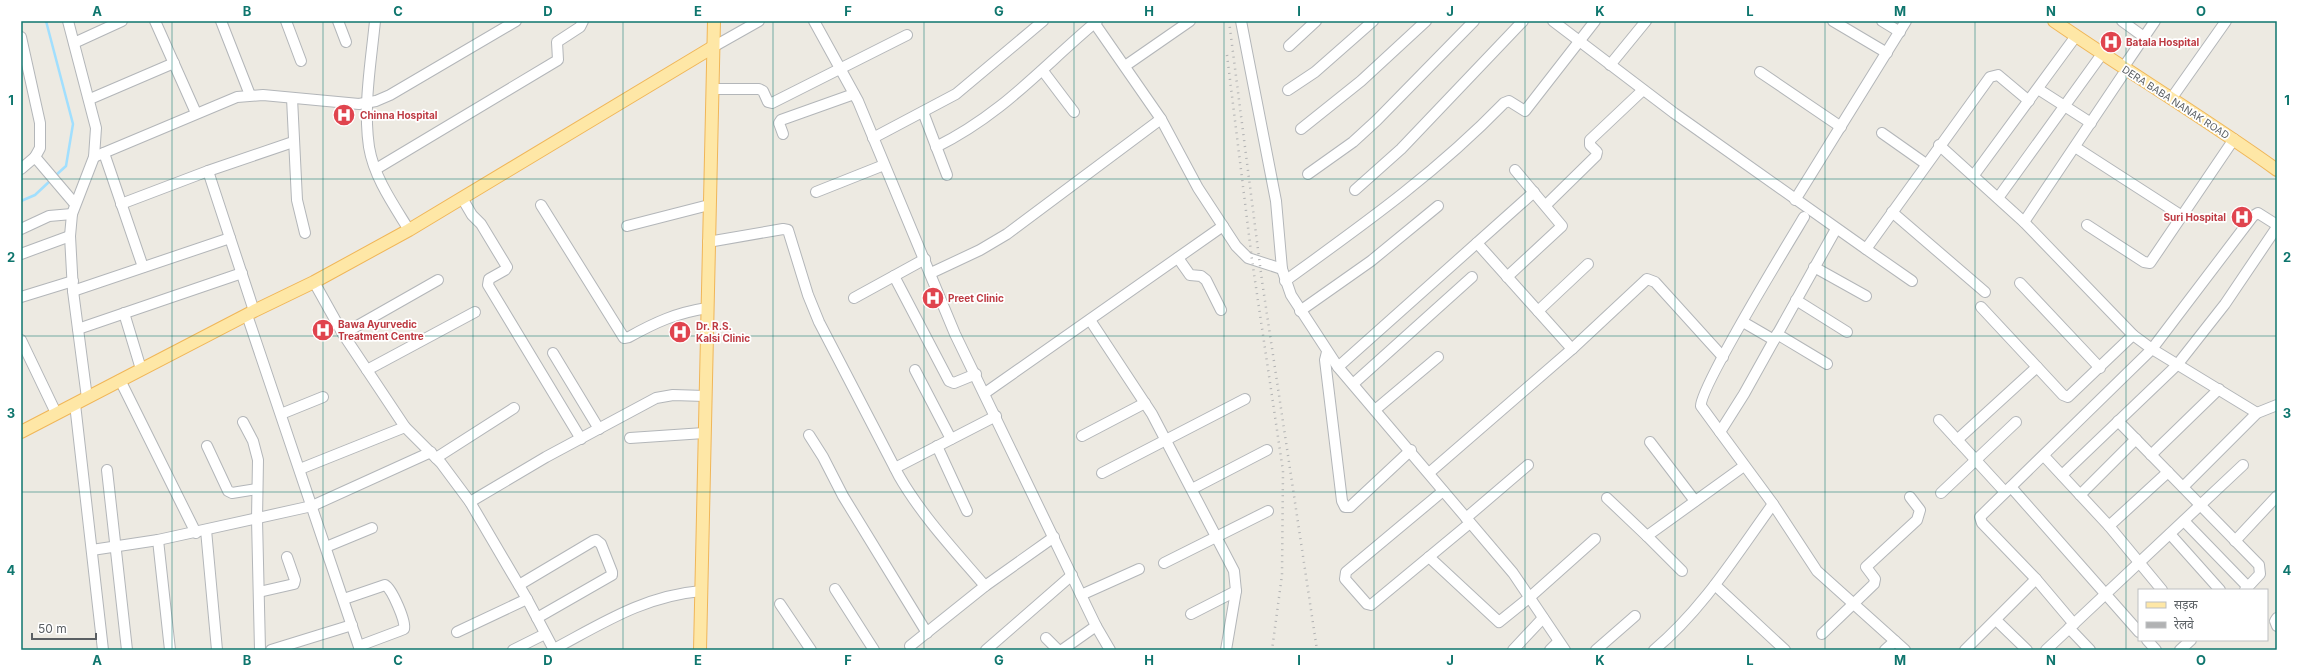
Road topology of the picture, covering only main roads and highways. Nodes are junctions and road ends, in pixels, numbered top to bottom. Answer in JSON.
{"nodes":[{"id":1,"x":714,"y":21,"type":"edge"},
{"id":2,"x":2054,"y":21,"type":"edge"},
{"id":3,"x":713,"y":47,"type":"junction"},
{"id":4,"x":2277,"y":170,"type":"edge"},
{"id":5,"x":21,"y":432,"type":"edge"},
{"id":6,"x":700,"y":650,"type":"edge"}],
"edges":[{"from":1,"to":3,"type":"main road"},
{"from":2,"to":4,"type":"main road","name":"DERA BABA NANAK ROAD"},
{"from":3,"to":5,"type":"main road"},
{"from":3,"to":6,"type":"main road"}]}
